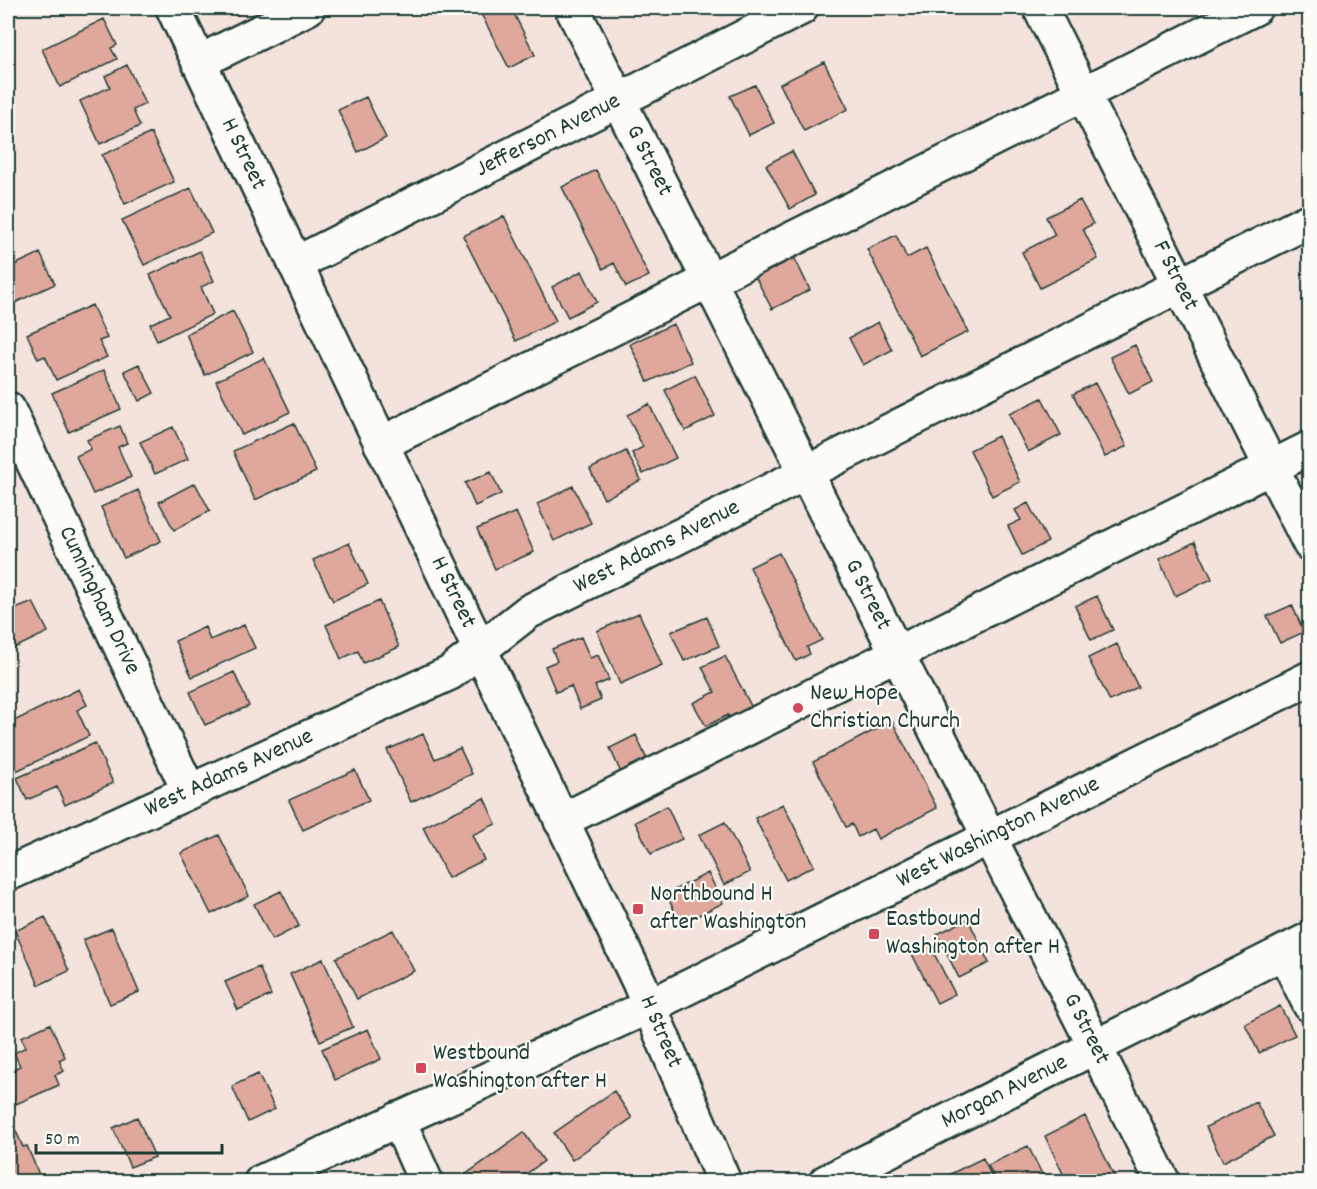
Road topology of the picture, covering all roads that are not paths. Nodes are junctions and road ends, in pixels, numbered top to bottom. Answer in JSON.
{"nodes":[{"id":1,"x":173,"y":8,"type":"edge"},
{"id":2,"x":308,"y":8,"type":"edge"},
{"id":3,"x":572,"y":8,"type":"edge"},
{"id":4,"x":801,"y":8,"type":"edge"},
{"id":5,"x":1040,"y":8,"type":"edge"},
{"id":6,"x":1255,"y":8,"type":"edge"},
{"id":7,"x":199,"y":62,"type":"junction"},
{"id":8,"x":1083,"y":94,"type":"junction"},
{"id":9,"x":619,"y":99,"type":"junction"},
{"id":10,"x":1310,"y":220,"type":"edge"},
{"id":11,"x":295,"y":264,"type":"junction"},
{"id":12,"x":710,"y":281,"type":"junction"},
{"id":13,"x":1180,"y":286,"type":"junction"},
{"id":14,"x":8,"y":408,"type":"edge"},
{"id":15,"x":381,"y":444,"type":"junction"},
{"id":16,"x":1310,"y":448,"type":"edge"},
{"id":17,"x":1271,"y":467,"type":"junction"},
{"id":18,"x":807,"y":473,"type":"junction"},
{"id":19,"x":1310,"y":544,"type":"edge"},
{"id":20,"x":479,"y":649,"type":"junction"},
{"id":21,"x":897,"y":654,"type":"junction"},
{"id":22,"x":1310,"y":678,"type":"edge"},
{"id":23,"x":189,"y":791,"type":"junction"},
{"id":24,"x":561,"y":821,"type":"junction"},
{"id":25,"x":989,"y":837,"type":"junction"},
{"id":26,"x":8,"y":874,"type":"edge"},
{"id":27,"x":1297,"y":946,"type":"edge"},
{"id":28,"x":1310,"y":1005,"type":"edge"},
{"id":29,"x":650,"y":1006,"type":"junction"},
{"id":30,"x":1095,"y":1047,"type":"junction"},
{"id":31,"x":398,"y":1119,"type":"junction"},
{"id":32,"x":261,"y":1182,"type":"edge"},
{"id":33,"x":426,"y":1182,"type":"edge"},
{"id":34,"x":724,"y":1182,"type":"edge"},
{"id":35,"x":826,"y":1182,"type":"edge"},
{"id":36,"x":1163,"y":1182,"type":"edge"}],
"edges":[{"from":1,"to":7,"type":"street","name":"H Street"},
{"from":2,"to":7,"type":"street"},
{"from":3,"to":9,"type":"street","name":"G Street"},
{"from":4,"to":9,"type":"street","name":"Jefferson Avenue"},
{"from":5,"to":8,"type":"street","name":"F Street"},
{"from":6,"to":8,"type":"street"},
{"from":7,"to":11,"type":"street","name":"H Street"},
{"from":8,"to":12,"type":"street"},
{"from":8,"to":13,"type":"street","name":"F Street"},
{"from":9,"to":11,"type":"street","name":"Jefferson Avenue"},
{"from":9,"to":12,"type":"street","name":"G Street"},
{"from":10,"to":13,"type":"street","name":"West Adams Avenue"},
{"from":11,"to":15,"type":"street","name":"H Street"},
{"from":12,"to":15,"type":"street"},
{"from":12,"to":18,"type":"street","name":"G Street"},
{"from":13,"to":17,"type":"street","name":"F Street"},
{"from":13,"to":18,"type":"street","name":"West Adams Avenue"},
{"from":14,"to":23,"type":"street","name":"Cunningham Drive"},
{"from":15,"to":20,"type":"street","name":"H Street"},
{"from":16,"to":17,"type":"street"},
{"from":17,"to":19,"type":"street","name":"F Street"},
{"from":17,"to":21,"type":"street"},
{"from":18,"to":20,"type":"street","name":"West Adams Avenue"},
{"from":18,"to":21,"type":"street","name":"G Street"},
{"from":20,"to":23,"type":"street","name":"West Adams Avenue"},
{"from":20,"to":24,"type":"street","name":"H Street"},
{"from":21,"to":24,"type":"street"},
{"from":21,"to":25,"type":"street","name":"G Street"},
{"from":22,"to":25,"type":"street","name":"West Washington Avenue"},
{"from":23,"to":26,"type":"street","name":"West Adams Avenue"},
{"from":24,"to":29,"type":"street","name":"H Street"},
{"from":25,"to":29,"type":"street","name":"West Washington Avenue"},
{"from":25,"to":30,"type":"street","name":"G Street"},
{"from":27,"to":28,"type":"street"},
{"from":27,"to":30,"type":"street","name":"Morgan Avenue"},
{"from":29,"to":31,"type":"street","name":"West Washington Avenue"},
{"from":29,"to":34,"type":"street","name":"H Street"},
{"from":30,"to":35,"type":"street","name":"Morgan Avenue"},
{"from":30,"to":36,"type":"street","name":"G Street"},
{"from":31,"to":32,"type":"street","name":"West Washington Avenue"},
{"from":31,"to":33,"type":"street"}]}
